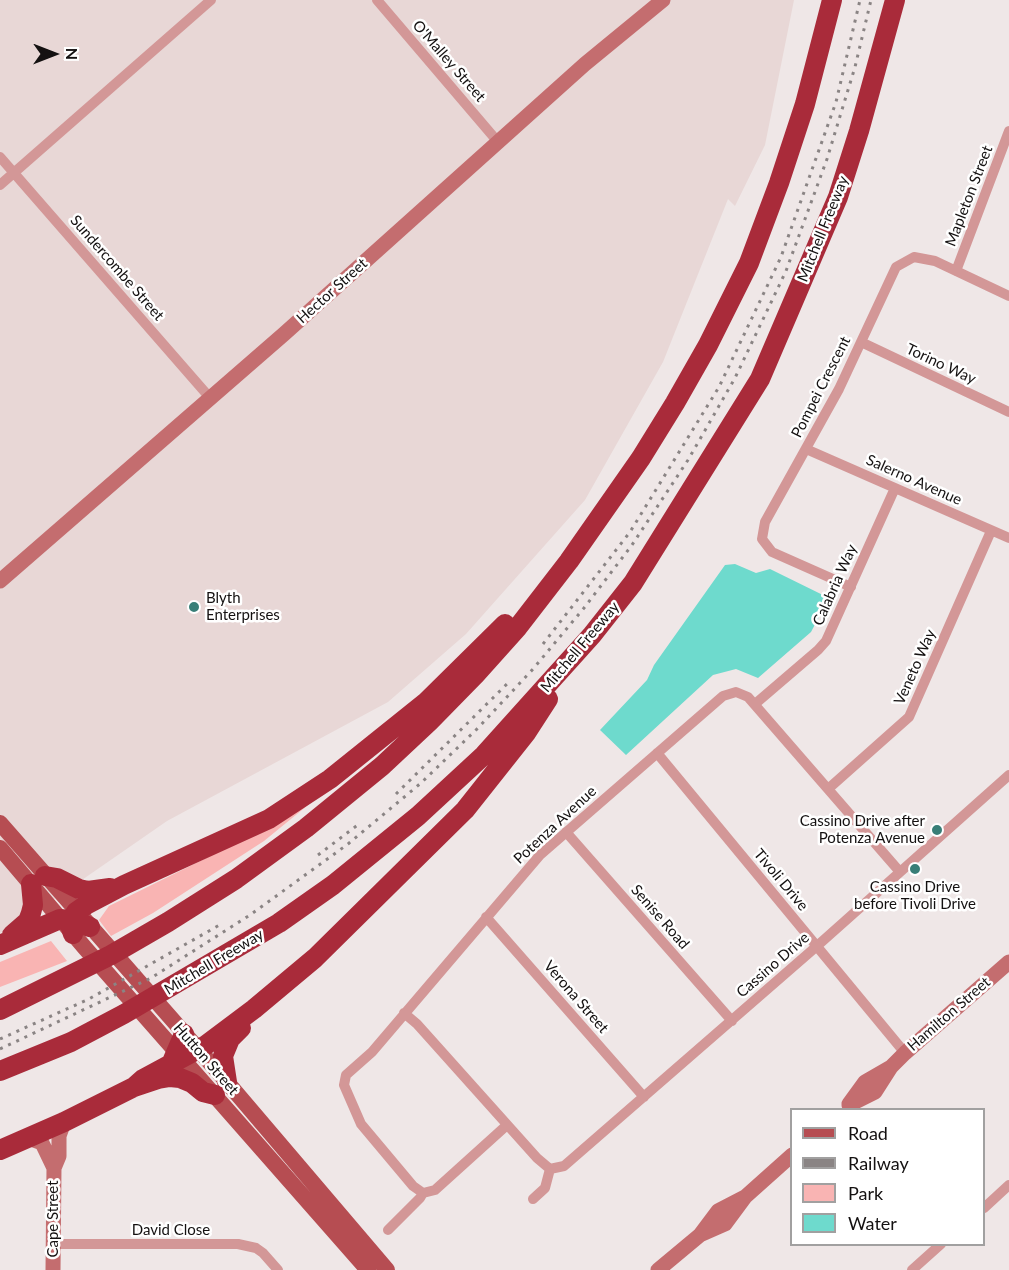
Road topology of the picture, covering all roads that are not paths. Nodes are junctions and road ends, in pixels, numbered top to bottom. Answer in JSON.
{"nodes":[{"id":1,"x":211,"y":0,"type":"edge"},
{"id":2,"x":377,"y":0,"type":"edge"},
{"id":3,"x":663,"y":0,"type":"edge"},
{"id":4,"x":832,"y":0,"type":"edge"},
{"id":5,"x":895,"y":0,"type":"edge"},
{"id":6,"x":1008,"y":136,"type":"edge"},
{"id":7,"x":498,"y":142,"type":"junction"},
{"id":8,"x":0,"y":157,"type":"edge"},
{"id":9,"x":14,"y":173,"type":"junction"},
{"id":10,"x":0,"y":185,"type":"edge"},
{"id":11,"x":956,"y":271,"type":"junction"},
{"id":12,"x":1009,"y":296,"type":"edge"},
{"id":13,"x":861,"y":342,"type":"junction"},
{"id":14,"x":211,"y":399,"type":"junction"},
{"id":15,"x":1009,"y":412,"type":"edge"},
{"id":16,"x":806,"y":449,"type":"junction"},
{"id":17,"x":895,"y":488,"type":"junction"},
{"id":18,"x":991,"y":531,"type":"junction"},
{"id":19,"x":1009,"y":538,"type":"edge"},
{"id":20,"x":569,"y":561,"type":"junction"},
{"id":21,"x":0,"y":581,"type":"edge"},
{"id":22,"x":851,"y":587,"type":"junction"},
{"id":23,"x":592,"y":635,"type":"junction"},
{"id":24,"x":754,"y":704,"type":"junction"},
{"id":25,"x":657,"y":753,"type":"junction"},
{"id":26,"x":1009,"y":775,"type":"edge"},
{"id":27,"x":828,"y":789,"type":"junction"},
{"id":28,"x":0,"y":823,"type":"edge"},
{"id":29,"x":566,"y":832,"type":"junction"},
{"id":30,"x":0,"y":848,"type":"edge"},
{"id":31,"x":900,"y":872,"type":"junction"},
{"id":32,"x":38,"y":880,"type":"junction"},
{"id":33,"x":124,"y":885,"type":"junction"},
{"id":34,"x":486,"y":916,"type":"junction"},
{"id":35,"x":75,"y":923,"type":"junction"},
{"id":36,"x":2,"y":944,"type":"edge"},
{"id":37,"x":817,"y":946,"type":"junction"},
{"id":38,"x":1009,"y":962,"type":"edge"},
{"id":39,"x":254,"y":1009,"type":"junction"},
{"id":40,"x":0,"y":1010,"type":"edge"},
{"id":41,"x":404,"y":1013,"type":"junction"},
{"id":42,"x":732,"y":1021,"type":"junction"},
{"id":43,"x":179,"y":1046,"type":"junction"},
{"id":44,"x":904,"y":1053,"type":"junction"},
{"id":45,"x":0,"y":1071,"type":"edge"},
{"id":46,"x":134,"y":1087,"type":"junction"},
{"id":47,"x":221,"y":1088,"type":"junction"},
{"id":48,"x":644,"y":1097,"type":"junction"},
{"id":49,"x":846,"y":1107,"type":"edge"},
{"id":50,"x":64,"y":1122,"type":"junction"},
{"id":51,"x":507,"y":1125,"type":"junction"},
{"id":52,"x":28,"y":1138,"type":"junction"},
{"id":53,"x":0,"y":1150,"type":"edge"},
{"id":54,"x":790,"y":1157,"type":"edge"},
{"id":55,"x":54,"y":1168,"type":"junction"},
{"id":56,"x":550,"y":1169,"type":"junction"},
{"id":57,"x":1009,"y":1185,"type":"edge"},
{"id":58,"x":423,"y":1193,"type":"junction"},
{"id":59,"x":533,"y":1199,"type":"dead end"},
{"id":60,"x":985,"y":1207,"type":"edge"},
{"id":61,"x":387,"y":1230,"type":"dead end"},
{"id":62,"x":53,"y":1244,"type":"junction"},
{"id":63,"x":940,"y":1246,"type":"edge"},
{"id":64,"x":53,"y":1270,"type":"edge"},
{"id":65,"x":278,"y":1270,"type":"edge"},
{"id":66,"x":368,"y":1270,"type":"edge"},
{"id":67,"x":387,"y":1270,"type":"edge"},
{"id":68,"x":658,"y":1270,"type":"edge"},
{"id":69,"x":912,"y":1270,"type":"edge"}],
"edges":[{"from":1,"to":9,"type":"street"},
{"from":2,"to":7,"type":"street","name":"O'Malley Street"},
{"from":3,"to":7,"type":"main road","name":"Hector Street"},
{"from":4,"to":20,"type":"highway"},
{"from":5,"to":23,"type":"highway","name":"Mitchell Freeway"},
{"from":6,"to":11,"type":"street","name":"Mapleton Street"},
{"from":7,"to":14,"type":"main road","name":"Hector Street"},
{"from":8,"to":9,"type":"street","name":"Sundercombe Street"},
{"from":9,"to":10,"type":"street"},
{"from":9,"to":14,"type":"street","name":"Sundercombe Street"},
{"from":11,"to":12,"type":"street","name":"Pompei Crescent"},
{"from":11,"to":13,"type":"street","name":"Pompei Crescent"},
{"from":13,"to":15,"type":"street","name":"Torino Way"},
{"from":13,"to":16,"type":"street","name":"Pompei Crescent"},
{"from":14,"to":21,"type":"main road","name":"Hector Street"},
{"from":16,"to":17,"type":"street","name":"Salerno Avenue"},
{"from":16,"to":22,"type":"street","name":"Pompei Crescent"},
{"from":17,"to":18,"type":"street","name":"Salerno Avenue"},
{"from":17,"to":22,"type":"street","name":"Calabria Way"},
{"from":18,"to":19,"type":"street","name":"Salerno Avenue"},
{"from":18,"to":27,"type":"street","name":"Veneto Way"},
{"from":20,"to":33,"type":"highway"},
{"from":20,"to":40,"type":"highway"},
{"from":22,"to":24,"type":"street","name":"Calabria Way"},
{"from":23,"to":39,"type":"highway"},
{"from":23,"to":45,"type":"highway","name":"Mitchell Freeway"},
{"from":24,"to":25,"type":"street","name":"Potenza Avenue"},
{"from":24,"to":27,"type":"street","name":"Potenza Avenue"},
{"from":25,"to":29,"type":"street","name":"Potenza Avenue"},
{"from":25,"to":37,"type":"street","name":"Tivoli Drive"},
{"from":26,"to":31,"type":"street","name":"Cassino Drive"},
{"from":27,"to":31,"type":"street","name":"Potenza Avenue"},
{"from":28,"to":32,"type":"main road","name":"Hutton Street"},
{"from":29,"to":34,"type":"street","name":"Potenza Avenue"},
{"from":29,"to":42,"type":"street","name":"Senise Road"},
{"from":30,"to":32,"type":"main road","name":"Hutton Street"},
{"from":31,"to":37,"type":"street","name":"Cassino Drive"},
{"from":32,"to":33,"type":"highway"},
{"from":32,"to":35,"type":"main road","name":"Hutton Street"},
{"from":32,"to":36,"type":"highway"},
{"from":33,"to":35,"type":"highway"},
{"from":34,"to":41,"type":"street","name":"Potenza Avenue"},
{"from":34,"to":48,"type":"street","name":"Verona Street"},
{"from":35,"to":36,"type":"highway"},
{"from":35,"to":43,"type":"main road","name":"Hutton Street"},
{"from":35,"to":43,"type":"main road","name":"Hutton Street"},
{"from":37,"to":42,"type":"street","name":"Cassino Drive"},
{"from":37,"to":44,"type":"street","name":"Tivoli Drive"},
{"from":38,"to":44,"type":"main road","name":"Hamilton Street"},
{"from":39,"to":43,"type":"highway"},
{"from":39,"to":47,"type":"highway"},
{"from":41,"to":51,"type":"street"},
{"from":41,"to":58,"type":"street","name":"Potenza Avenue"},
{"from":42,"to":48,"type":"street","name":"Cassino Drive"},
{"from":43,"to":46,"type":"highway"},
{"from":43,"to":47,"type":"main road","name":"Hutton Street"},
{"from":44,"to":49,"type":"main road","name":"Hamilton Street"},
{"from":46,"to":47,"type":"highway"},
{"from":46,"to":50,"type":"highway"},
{"from":47,"to":66,"type":"main road","name":"Hutton Street"},
{"from":47,"to":67,"type":"main road","name":"Hutton Street"},
{"from":48,"to":56,"type":"street","name":"Cassino Drive"},
{"from":50,"to":52,"type":"highway"},
{"from":50,"to":55,"type":"main road","name":"Cape Street"},
{"from":51,"to":56,"type":"street"},
{"from":51,"to":58,"type":"street"},
{"from":52,"to":53,"type":"highway"},
{"from":52,"to":55,"type":"main road","name":"Cape Street"},
{"from":54,"to":68,"type":"main road"},
{"from":55,"to":62,"type":"main road","name":"Cape Street"},
{"from":56,"to":59,"type":"street"},
{"from":57,"to":60,"type":"street"},
{"from":58,"to":61,"type":"street"},
{"from":62,"to":64,"type":"main road","name":"Cape Street"},
{"from":62,"to":65,"type":"street","name":"David Close"},
{"from":63,"to":69,"type":"street"}]}
